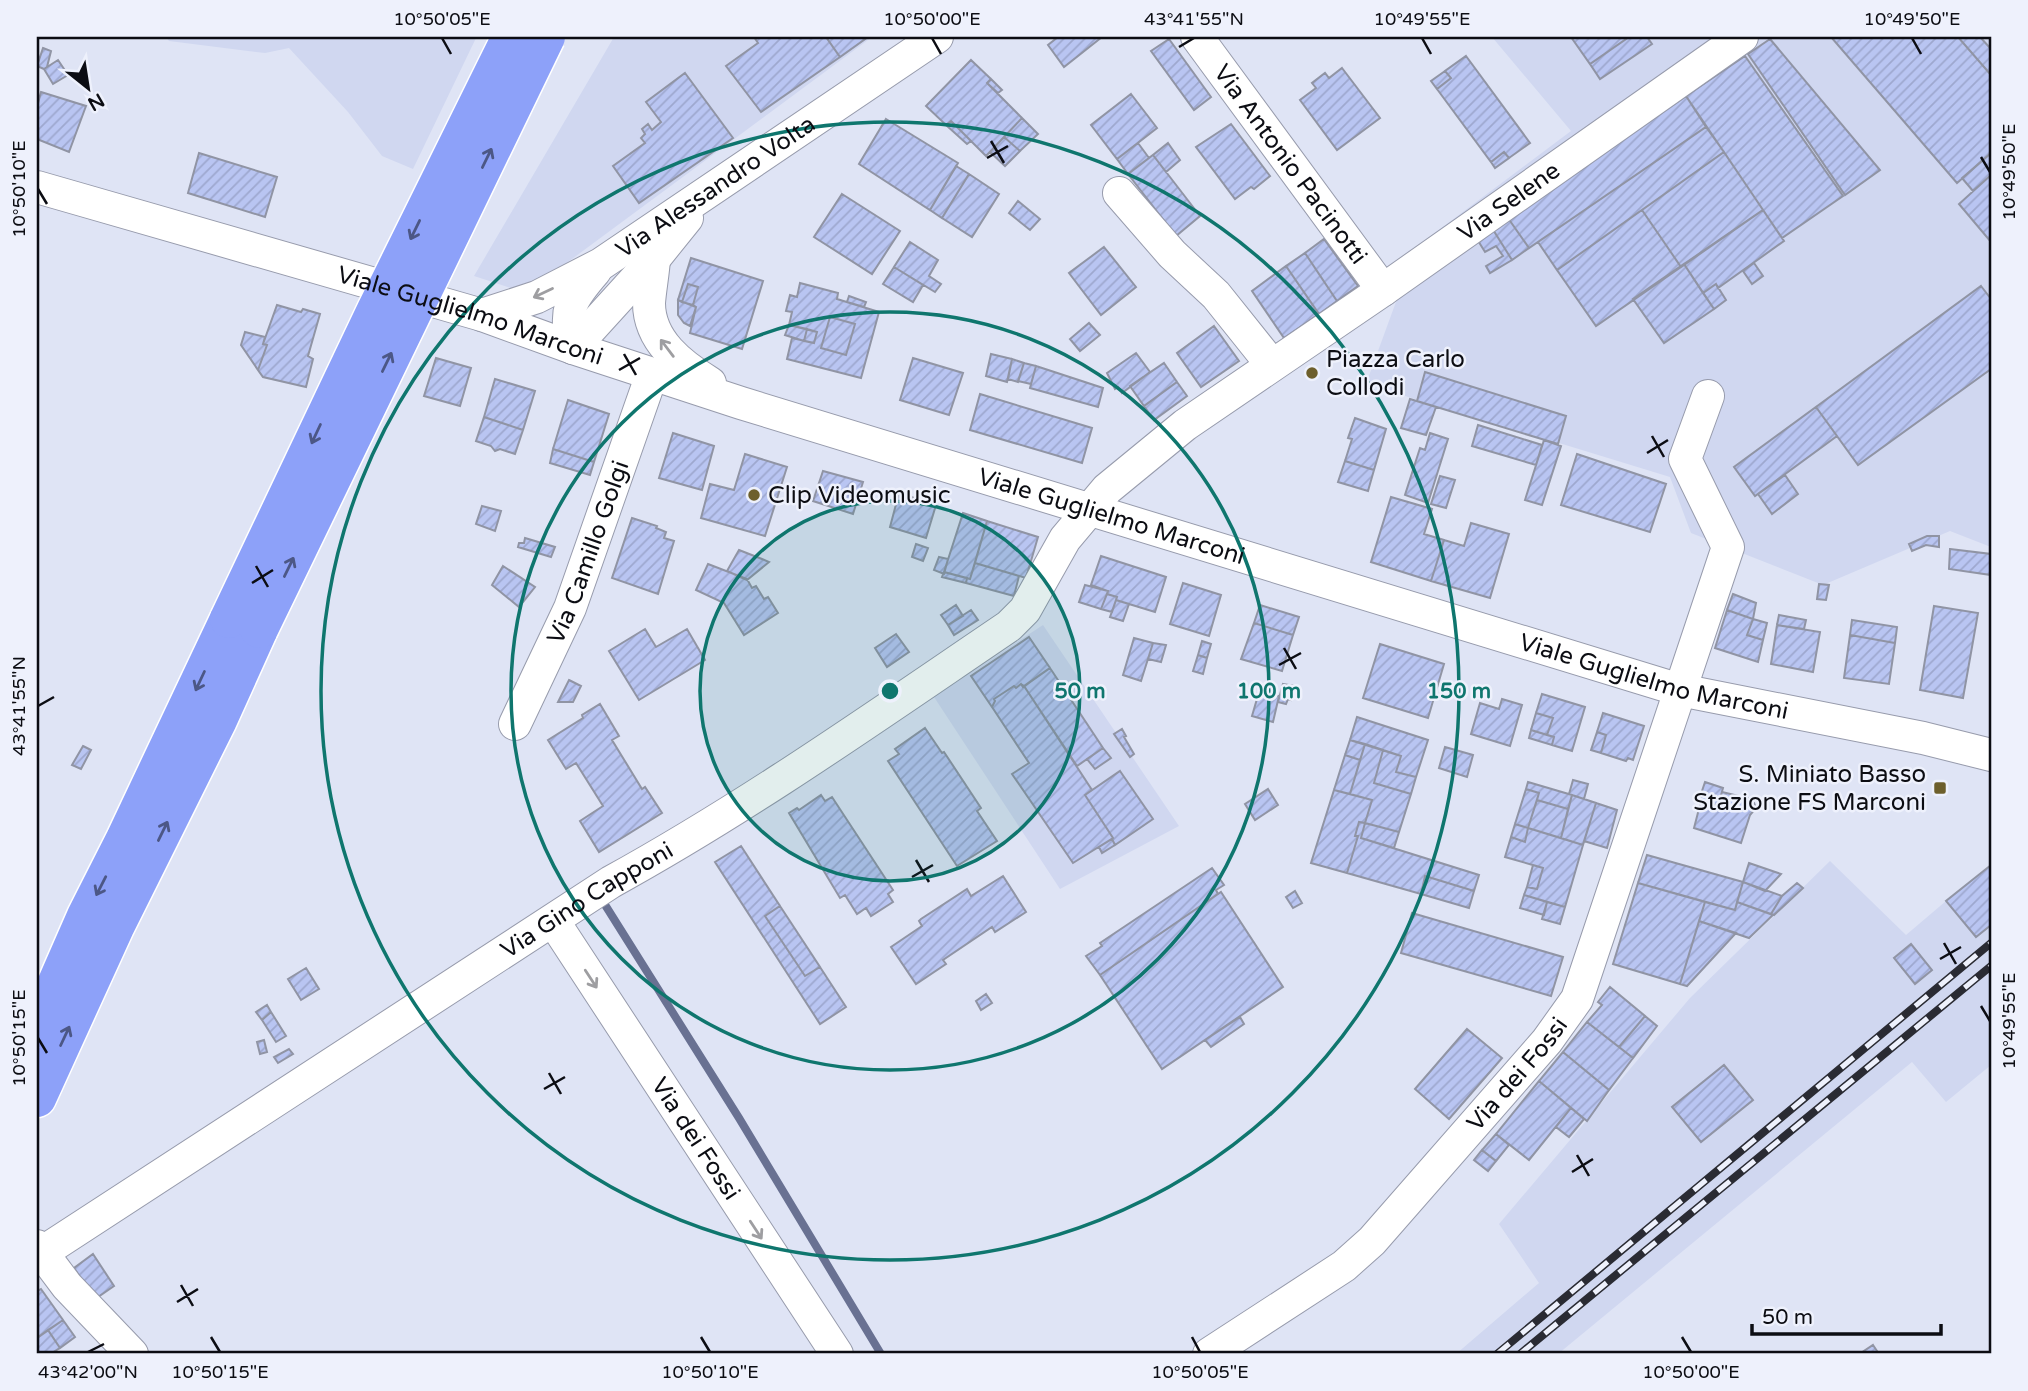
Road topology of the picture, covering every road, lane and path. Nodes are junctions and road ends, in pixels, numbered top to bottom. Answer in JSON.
{"nodes":[{"id":1,"x":511,"y":37,"type":"edge"},
{"id":2,"x":546,"y":37,"type":"edge"},
{"id":3,"x":937,"y":37,"type":"edge"},
{"id":4,"x":1197,"y":37,"type":"edge"},
{"id":5,"x":1742,"y":37,"type":"edge"},
{"id":6,"x":37,"y":187,"type":"edge"},
{"id":7,"x":1119,"y":193,"type":"dead end"},
{"id":8,"x":706,"y":194,"type":"junction"},
{"id":9,"x":654,"y":259,"type":"junction"},
{"id":10,"x":601,"y":264,"type":"junction"},
{"id":11,"x":1383,"y":290,"type":"junction"},
{"id":12,"x":482,"y":316,"type":"junction"},
{"id":13,"x":573,"y":348,"type":"junction"},
{"id":14,"x":1272,"y":365,"type":"junction"},
{"id":15,"x":652,"y":374,"type":"junction"},
{"id":16,"x":1708,"y":396,"type":"dead end"},
{"id":17,"x":740,"y":403,"type":"junction"},
{"id":18,"x":1090,"y":509,"type":"junction"},
{"id":19,"x":244,"y":624,"type":"junction"},
{"id":20,"x":1680,"y":690,"type":"junction"},
{"id":21,"x":515,"y":724,"type":"dead end"},
{"id":22,"x":1991,"y":755,"type":"edge"},
{"id":23,"x":554,"y":922,"type":"junction"},
{"id":24,"x":37,"y":1028,"type":"edge"},
{"id":25,"x":37,"y":1098,"type":"edge"},
{"id":26,"x":40,"y":1249,"type":"edge"},
{"id":27,"x":132,"y":1354,"type":"edge"},
{"id":28,"x":838,"y":1354,"type":"edge"},
{"id":29,"x":1209,"y":1354,"type":"edge"}],
"edges":[{"from":1,"to":19,"type":"highway","one_way":true,"bridge":true},
{"from":19,"to":2,"type":"highway","one_way":true,"bridge":true},
{"from":3,"to":8,"type":"street","name":"Via Alessandro Volta"},
{"from":4,"to":11,"type":"street","name":"Via Antonio Pacinotti"},
{"from":5,"to":11,"type":"street","name":"Via Selene"},
{"from":6,"to":12,"type":"street","name":"Viale Guglielmo Marconi"},
{"from":7,"to":14,"type":"street"},
{"from":8,"to":9,"type":"street"},
{"from":8,"to":10,"type":"street","name":"Via Alessandro Volta"},
{"from":9,"to":13,"type":"street"},
{"from":17,"to":9,"type":"street","one_way":true},
{"from":10,"to":12,"type":"street","name":"Via Alessandro Volta","one_way":true},
{"from":10,"to":13,"type":"street"},
{"from":11,"to":14,"type":"street","name":"Via Selene"},
{"from":12,"to":13,"type":"street","name":"Viale Guglielmo Marconi"},
{"from":13,"to":15,"type":"street","name":"Viale Guglielmo Marconi"},
{"from":14,"to":18,"type":"street","name":"Via Selene"},
{"from":15,"to":17,"type":"street","name":"Viale Guglielmo Marconi"},
{"from":15,"to":21,"type":"street","name":"Via Camillo Golgi"},
{"from":16,"to":20,"type":"street","name":"Via dei Fossi"},
{"from":17,"to":18,"type":"street","name":"Viale Guglielmo Marconi"},
{"from":18,"to":20,"type":"street","name":"Viale Guglielmo Marconi"},
{"from":18,"to":23,"type":"street","name":"Via Gino Capponi"},
{"from":19,"to":24,"type":"highway","one_way":true},
{"from":25,"to":19,"type":"highway","one_way":true},
{"from":20,"to":22,"type":"street","name":"Viale Guglielmo Marconi"},
{"from":20,"to":29,"type":"street","name":"Via dei Fossi"},
{"from":23,"to":26,"type":"street","name":"Via Gino Capponi"},
{"from":23,"to":28,"type":"street","name":"Via dei Fossi","one_way":true},
{"from":26,"to":27,"type":"street"}]}
